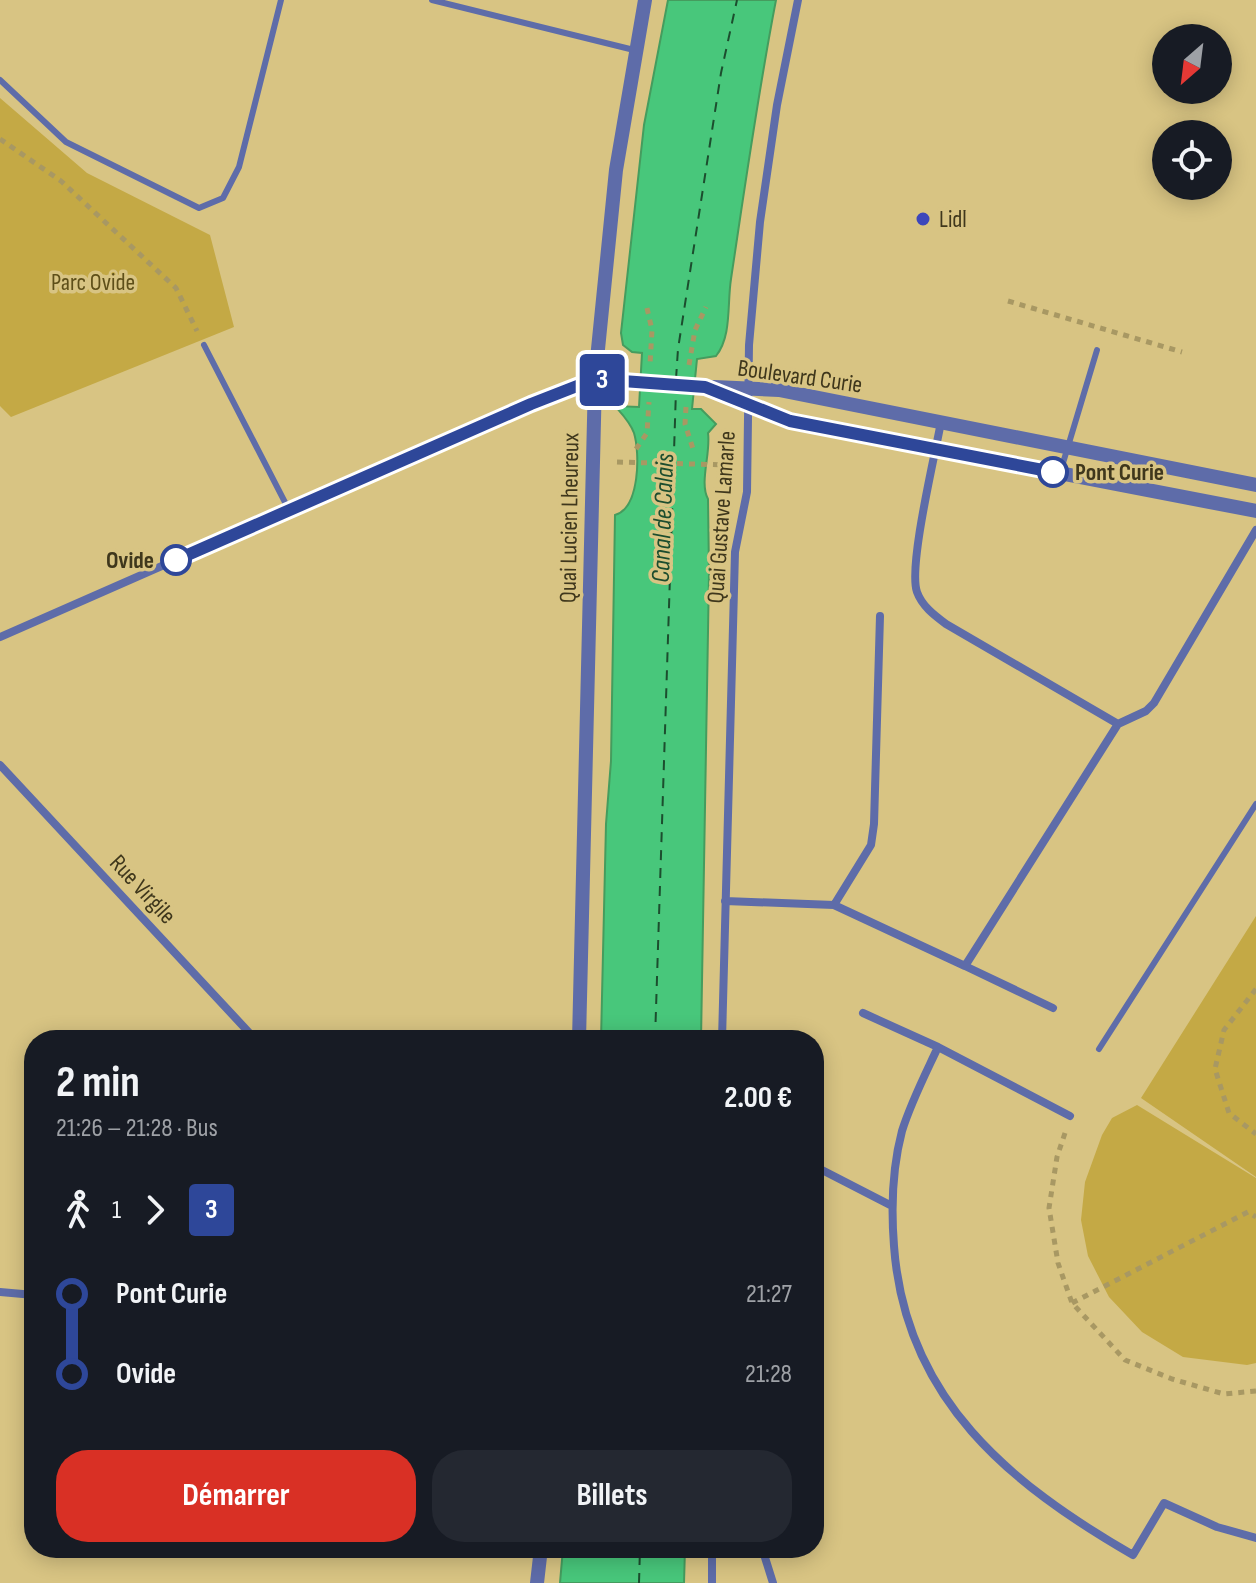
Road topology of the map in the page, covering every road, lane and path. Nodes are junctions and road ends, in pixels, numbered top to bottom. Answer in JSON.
{"nodes":[{"id":1,"x":281,"y":0,"type":"edge"},
{"id":2,"x":432,"y":0,"type":"edge"},
{"id":3,"x":645,"y":0,"type":"edge"},
{"id":4,"x":798,"y":0,"type":"edge"},
{"id":5,"x":634,"y":50,"type":"junction"},
{"id":6,"x":0,"y":80,"type":"edge"},
{"id":7,"x":0,"y":139,"type":"edge"},
{"id":8,"x":1008,"y":301,"type":"dead end"},
{"id":9,"x":204,"y":345,"type":"joint"},
{"id":10,"x":1097,"y":350,"type":"dead end"},
{"id":11,"x":1182,"y":352,"type":"dead end"},
{"id":12,"x":595,"y":379,"type":"junction"},
{"id":13,"x":705,"y":387,"type":"junction"},
{"id":14,"x":748,"y":388,"type":"junction"},
{"id":15,"x":748,"y":405,"type":"junction"},
{"id":16,"x":941,"y":421,"type":"junction"},
{"id":17,"x":1068,"y":446,"type":"junction"},
{"id":18,"x":936,"y":449,"type":"junction"},
{"id":19,"x":617,"y":462,"type":"dead end"},
{"id":20,"x":730,"y":465,"type":"dead end"},
{"id":21,"x":1060,"y":473,"type":"junction"},
{"id":22,"x":1256,"y":485,"type":"edge"},
{"id":23,"x":289,"y":510,"type":"junction"},
{"id":24,"x":1256,"y":511,"type":"edge"},
{"id":25,"x":1256,"y":530,"type":"edge"},
{"id":26,"x":880,"y":616,"type":"dead end"},
{"id":27,"x":0,"y":637,"type":"edge"},
{"id":28,"x":1118,"y":724,"type":"junction"},
{"id":29,"x":0,"y":765,"type":"edge"},
{"id":30,"x":1256,"y":804,"type":"edge"},
{"id":31,"x":725,"y":901,"type":"junction"},
{"id":32,"x":834,"y":905,"type":"junction"},
{"id":33,"x":965,"y":966,"type":"junction"},
{"id":34,"x":1256,"y":989,"type":"edge"},
{"id":35,"x":1053,"y":1008,"type":"dead end"},
{"id":36,"x":863,"y":1013,"type":"dead end"},
{"id":37,"x":247,"y":1030,"type":"edge"},
{"id":38,"x":579,"y":1030,"type":"edge"},
{"id":39,"x":722,"y":1030,"type":"edge"},
{"id":40,"x":938,"y":1047,"type":"junction"},
{"id":41,"x":1099,"y":1049,"type":"dead end"},
{"id":42,"x":1070,"y":1116,"type":"joint"},
{"id":43,"x":1256,"y":1134,"type":"edge"},
{"id":44,"x":824,"y":1171,"type":"edge"},
{"id":45,"x":892,"y":1206,"type":"junction"},
{"id":46,"x":1256,"y":1217,"type":"edge"},
{"id":47,"x":0,"y":1292,"type":"edge"},
{"id":48,"x":24,"y":1294,"type":"edge"},
{"id":49,"x":1072,"y":1303,"type":"junction"},
{"id":50,"x":1256,"y":1391,"type":"edge"},
{"id":51,"x":1256,"y":1538,"type":"edge"},
{"id":52,"x":540,"y":1558,"type":"edge"},
{"id":53,"x":712,"y":1558,"type":"edge"},
{"id":54,"x":765,"y":1558,"type":"edge"},
{"id":55,"x":537,"y":1583,"type":"edge"},
{"id":56,"x":712,"y":1583,"type":"edge"},
{"id":57,"x":773,"y":1583,"type":"edge"}],
"edges":[{"from":1,"to":6,"type":"lane"},
{"from":2,"to":5,"type":"lane"},
{"from":3,"to":5,"type":"street","name":"Quai Lucien Lheureux"},
{"from":4,"to":14,"type":"street","name":"Quai Gustave Lamarle"},
{"from":5,"to":12,"type":"street","name":"Quai Lucien Lheureux"},
{"from":7,"to":9,"type":"path"},
{"from":8,"to":11,"type":"path"},
{"from":9,"to":23,"type":"lane"},
{"from":10,"to":17,"type":"lane"},
{"from":12,"to":13,"type":"street","bridge":true},
{"from":12,"to":23,"type":"street"},
{"from":12,"to":38,"type":"street","name":"Quai Lucien Lheureux"},
{"from":13,"to":14,"type":"street","name":"Boulevard Curie"},
{"from":13,"to":15,"type":"street","name":"Boulevard Curie"},
{"from":14,"to":15,"type":"street","name":"Quai Gustave Lamarle"},
{"from":14,"to":16,"type":"street","name":"Boulevard Curie"},
{"from":15,"to":18,"type":"street","name":"Boulevard Curie"},
{"from":15,"to":31,"type":"street","name":"Quai Gustave Lamarle"},
{"from":16,"to":17,"type":"street","name":"Boulevard Curie"},
{"from":16,"to":18,"type":"street"},
{"from":17,"to":21,"type":"lane"},
{"from":17,"to":22,"type":"street","name":"Boulevard Curie"},
{"from":18,"to":21,"type":"street","name":"Boulevard Curie"},
{"from":18,"to":28,"type":"street"},
{"from":19,"to":20,"type":"path"},
{"from":21,"to":24,"type":"street","name":"Boulevard Curie"},
{"from":23,"to":27,"type":"street"},
{"from":25,"to":28,"type":"street"},
{"from":26,"to":32,"type":"street"},
{"from":28,"to":33,"type":"street"},
{"from":29,"to":37,"type":"street","name":"Rue Virgile"},
{"from":30,"to":41,"type":"lane"},
{"from":31,"to":32,"type":"street"},
{"from":31,"to":39,"type":"street","name":"Quai Gustave Lamarle"},
{"from":32,"to":33,"type":"street"},
{"from":33,"to":35,"type":"street"},
{"from":34,"to":43,"type":"path"},
{"from":36,"to":40,"type":"street"},
{"from":40,"to":42,"type":"street"},
{"from":40,"to":45,"type":"street"},
{"from":42,"to":49,"type":"path"},
{"from":44,"to":45,"type":"street"},
{"from":45,"to":51,"type":"street"},
{"from":46,"to":49,"type":"path"},
{"from":47,"to":48,"type":"street"},
{"from":49,"to":50,"type":"path"},
{"from":52,"to":55,"type":"street"},
{"from":53,"to":56,"type":"street"},
{"from":54,"to":57,"type":"street"}]}
